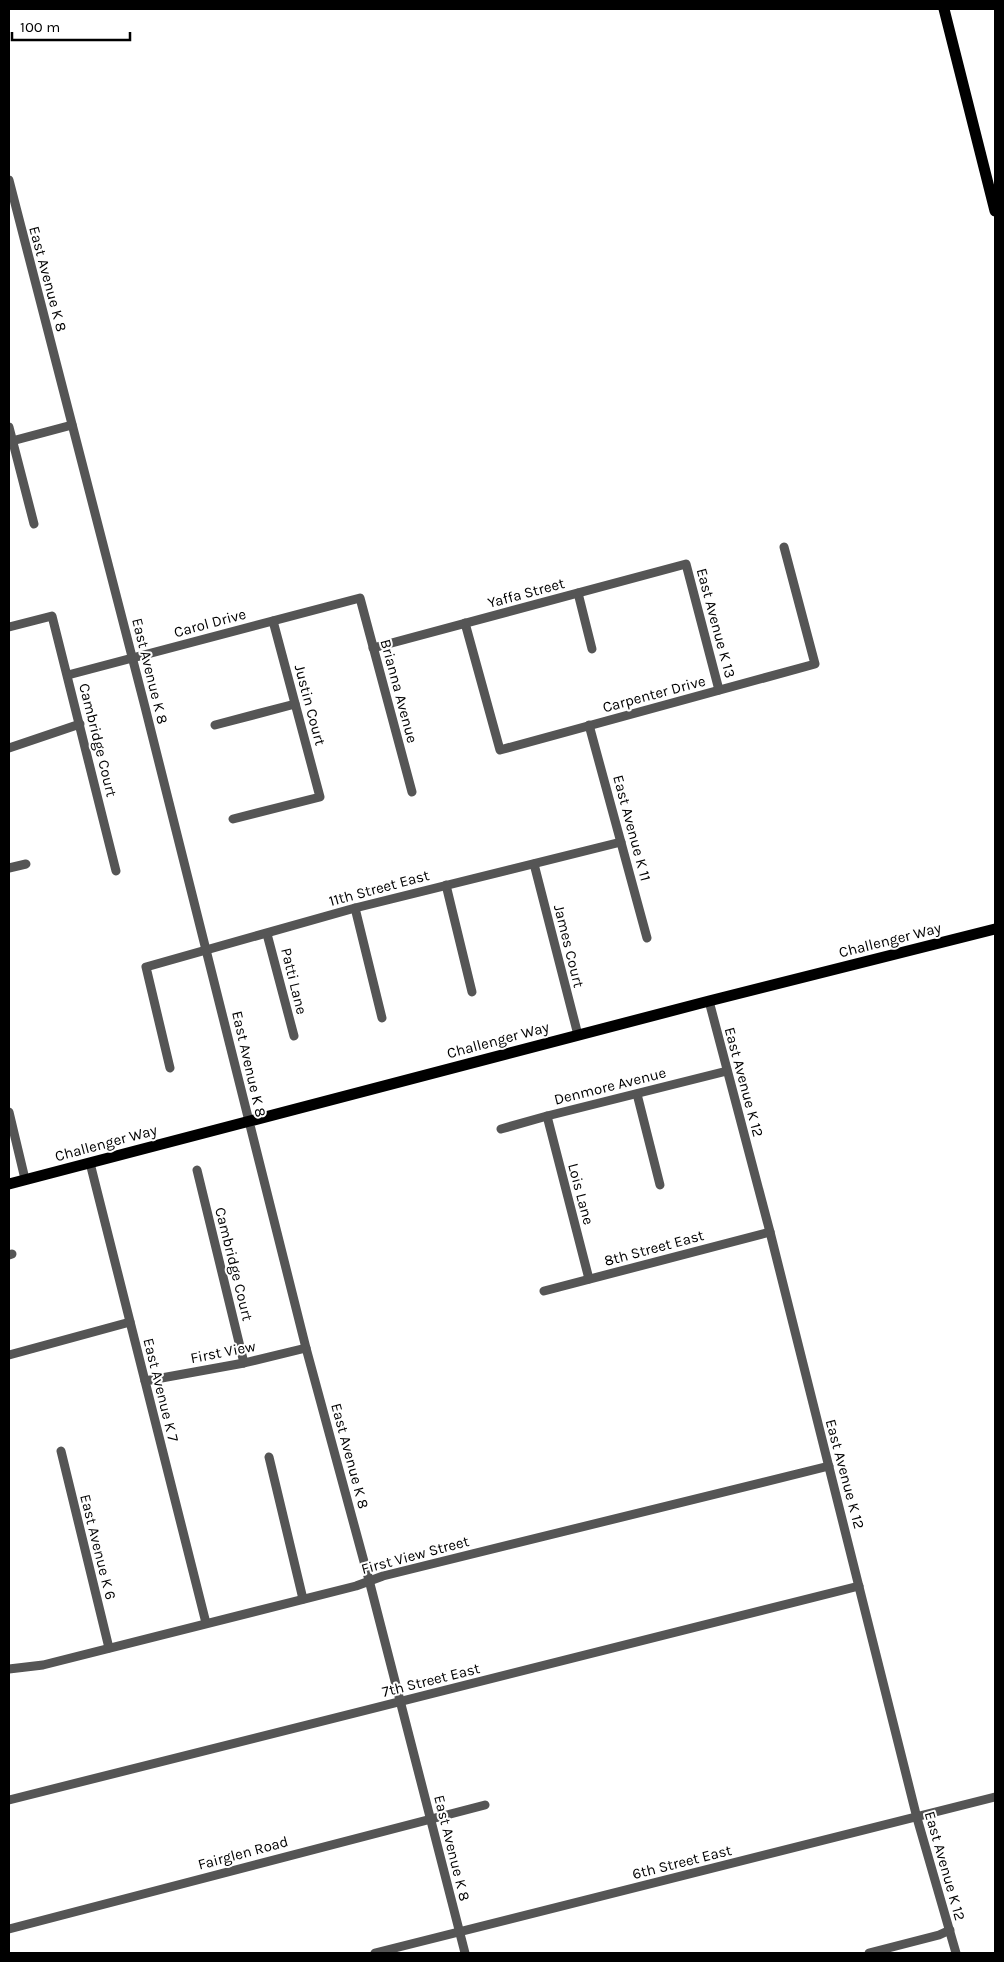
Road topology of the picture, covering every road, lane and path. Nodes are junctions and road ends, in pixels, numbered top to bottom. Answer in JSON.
{"nodes":[{"id":1,"x":944,"y":9,"type":"edge"},
{"id":2,"x":9,"y":180,"type":"edge"},
{"id":3,"x":11,"y":196,"type":"edge"},
{"id":4,"x":995,"y":211,"type":"edge"},
{"id":5,"x":72,"y":425,"type":"junction"},
{"id":6,"x":9,"y":427,"type":"edge"},
{"id":7,"x":12,"y":441,"type":"junction"},
{"id":8,"x":34,"y":524,"type":"dead end"},
{"id":9,"x":784,"y":547,"type":"dead end"},
{"id":10,"x":686,"y":564,"type":"joint"},
{"id":11,"x":578,"y":593,"type":"junction"},
{"id":12,"x":360,"y":598,"type":"joint"},
{"id":13,"x":273,"y":620,"type":"junction"},
{"id":14,"x":465,"y":623,"type":"junction"},
{"id":15,"x":9,"y":627,"type":"edge"},
{"id":16,"x":373,"y":648,"type":"junction"},
{"id":17,"x":592,"y":649,"type":"dead end"},
{"id":18,"x":133,"y":658,"type":"junction"},
{"id":19,"x":68,"y":675,"type":"junction"},
{"id":20,"x":719,"y":690,"type":"junction"},
{"id":21,"x":295,"y":704,"type":"junction"},
{"id":22,"x":80,"y":724,"type":"junction"},
{"id":23,"x":215,"y":725,"type":"dead end"},
{"id":24,"x":590,"y":725,"type":"junction"},
{"id":25,"x":9,"y":748,"type":"edge"},
{"id":26,"x":412,"y":792,"type":"dead end"},
{"id":27,"x":233,"y":819,"type":"dead end"},
{"id":28,"x":621,"y":842,"type":"junction"},
{"id":29,"x":26,"y":864,"type":"dead end"},
{"id":30,"x":534,"y":864,"type":"junction"},
{"id":31,"x":9,"y":868,"type":"edge"},
{"id":32,"x":116,"y":871,"type":"dead end"},
{"id":33,"x":446,"y":886,"type":"junction"},
{"id":34,"x":355,"y":908,"type":"junction"},
{"id":35,"x":995,"y":929,"type":"edge"},
{"id":36,"x":267,"y":934,"type":"junction"},
{"id":37,"x":647,"y":938,"type":"dead end"},
{"id":38,"x":207,"y":950,"type":"junction"},
{"id":39,"x":472,"y":992,"type":"dead end"},
{"id":40,"x":709,"y":1001,"type":"junction"},
{"id":41,"x":382,"y":1018,"type":"dead end"},
{"id":42,"x":578,"y":1035,"type":"junction"},
{"id":43,"x":294,"y":1036,"type":"dead end"},
{"id":44,"x":170,"y":1068,"type":"dead end"},
{"id":45,"x":727,"y":1071,"type":"junction"},
{"id":46,"x":637,"y":1094,"type":"junction"},
{"id":47,"x":9,"y":1112,"type":"edge"},
{"id":48,"x":546,"y":1116,"type":"junction"},
{"id":49,"x":248,"y":1120,"type":"junction"},
{"id":50,"x":501,"y":1129,"type":"dead end"},
{"id":51,"x":90,"y":1163,"type":"junction"},
{"id":52,"x":197,"y":1170,"type":"dead end"},
{"id":53,"x":25,"y":1179,"type":"junction"},
{"id":54,"x":9,"y":1184,"type":"edge"},
{"id":55,"x":660,"y":1185,"type":"dead end"},
{"id":56,"x":770,"y":1232,"type":"junction"},
{"id":57,"x":589,"y":1279,"type":"junction"},
{"id":58,"x":544,"y":1291,"type":"dead end"},
{"id":59,"x":130,"y":1322,"type":"junction"},
{"id":60,"x":306,"y":1348,"type":"junction"},
{"id":61,"x":9,"y":1355,"type":"edge"},
{"id":62,"x":244,"y":1363,"type":"junction"},
{"id":63,"x":145,"y":1381,"type":"junction"},
{"id":64,"x":61,"y":1451,"type":"dead end"},
{"id":65,"x":269,"y":1457,"type":"dead end"},
{"id":66,"x":828,"y":1466,"type":"junction"},
{"id":67,"x":369,"y":1580,"type":"junction"},
{"id":68,"x":859,"y":1586,"type":"junction"},
{"id":69,"x":302,"y":1599,"type":"junction"},
{"id":70,"x":206,"y":1623,"type":"junction"},
{"id":71,"x":108,"y":1648,"type":"junction"},
{"id":72,"x":9,"y":1669,"type":"edge"},
{"id":73,"x":401,"y":1701,"type":"junction"},
{"id":74,"x":995,"y":1797,"type":"edge"},
{"id":75,"x":9,"y":1800,"type":"edge"},
{"id":76,"x":485,"y":1805,"type":"dead end"},
{"id":77,"x":917,"y":1818,"type":"junction"},
{"id":78,"x":431,"y":1819,"type":"junction"},
{"id":79,"x":9,"y":1929,"type":"edge"},
{"id":80,"x":950,"y":1930,"type":"junction"},
{"id":81,"x":459,"y":1932,"type":"junction"},
{"id":82,"x":375,"y":1953,"type":"edge"},
{"id":83,"x":465,"y":1953,"type":"edge"},
{"id":84,"x":869,"y":1953,"type":"edge"},
{"id":85,"x":956,"y":1953,"type":"edge"}],
"edges":[{"from":1,"to":4,"type":"main road"},
{"from":2,"to":3,"type":"street","name":"East Avenue K 8"},
{"from":3,"to":5,"type":"street","name":"East Avenue K 8"},
{"from":5,"to":7,"type":"street"},
{"from":5,"to":18,"type":"street","name":"East Avenue K 8"},
{"from":6,"to":7,"type":"street"},
{"from":7,"to":8,"type":"street"},
{"from":9,"to":20,"type":"street","name":"Carpenter Drive"},
{"from":10,"to":11,"type":"street","name":"Yaffa Street"},
{"from":10,"to":20,"type":"street","name":"East Avenue K 13"},
{"from":11,"to":14,"type":"street","name":"Yaffa Street"},
{"from":11,"to":17,"type":"street"},
{"from":12,"to":13,"type":"street","name":"Carol Drive"},
{"from":12,"to":16,"type":"street","name":"Brianna Avenue"},
{"from":13,"to":18,"type":"street","name":"Carol Drive"},
{"from":13,"to":21,"type":"street","name":"Justin Court"},
{"from":14,"to":16,"type":"street","name":"Yaffa Street"},
{"from":14,"to":24,"type":"street","name":"Carpenter Drive"},
{"from":15,"to":19,"type":"street","name":"Cambridge Court"},
{"from":16,"to":26,"type":"street","name":"Brianna Avenue"},
{"from":18,"to":19,"type":"street","name":"Carol Drive"},
{"from":18,"to":38,"type":"street","name":"East Avenue K 8"},
{"from":19,"to":22,"type":"street","name":"Cambridge Court"},
{"from":20,"to":24,"type":"street","name":"Carpenter Drive"},
{"from":21,"to":23,"type":"street"},
{"from":21,"to":27,"type":"street","name":"Justin Court"},
{"from":22,"to":25,"type":"street"},
{"from":22,"to":32,"type":"street","name":"Cambridge Court"},
{"from":24,"to":28,"type":"street","name":"East Avenue K 11"},
{"from":28,"to":30,"type":"street","name":"11th Street East"},
{"from":28,"to":37,"type":"street","name":"East Avenue K 11"},
{"from":29,"to":31,"type":"street"},
{"from":30,"to":33,"type":"street","name":"11th Street East"},
{"from":30,"to":42,"type":"street","name":"James Court"},
{"from":33,"to":34,"type":"street","name":"11th Street East"},
{"from":33,"to":39,"type":"street"},
{"from":34,"to":36,"type":"street","name":"11th Street East"},
{"from":34,"to":41,"type":"street"},
{"from":35,"to":40,"type":"main road","name":"Challenger Way"},
{"from":36,"to":38,"type":"street","name":"11th Street East"},
{"from":36,"to":43,"type":"street","name":"Patti Lane"},
{"from":38,"to":44,"type":"street","name":"11th Street East"},
{"from":38,"to":49,"type":"street","name":"East Avenue K 8"},
{"from":40,"to":42,"type":"main road","name":"Challenger Way"},
{"from":40,"to":45,"type":"street","name":"East Avenue K 12"},
{"from":42,"to":49,"type":"main road","name":"Challenger Way"},
{"from":45,"to":46,"type":"street","name":"Denmore Avenue"},
{"from":45,"to":56,"type":"street","name":"East Avenue K 12"},
{"from":46,"to":48,"type":"street","name":"Denmore Avenue"},
{"from":46,"to":55,"type":"street"},
{"from":47,"to":53,"type":"street"},
{"from":48,"to":50,"type":"street","name":"Denmore Avenue"},
{"from":48,"to":57,"type":"street","name":"Lois Lane"},
{"from":49,"to":51,"type":"main road","name":"Challenger Way"},
{"from":49,"to":60,"type":"street","name":"East Avenue K 8"},
{"from":51,"to":53,"type":"main road","name":"Challenger Way"},
{"from":51,"to":59,"type":"street","name":"East Avenue K 7"},
{"from":52,"to":62,"type":"street","name":"Cambridge Court"},
{"from":53,"to":54,"type":"main road","name":"Challenger Way"},
{"from":56,"to":57,"type":"street","name":"8th Street East"},
{"from":56,"to":66,"type":"street","name":"East Avenue K 12"},
{"from":57,"to":58,"type":"street","name":"8th Street East"},
{"from":59,"to":61,"type":"street"},
{"from":59,"to":63,"type":"street","name":"East Avenue K 7"},
{"from":60,"to":62,"type":"street","name":"First View"},
{"from":60,"to":67,"type":"street","name":"East Avenue K 8"},
{"from":62,"to":63,"type":"street","name":"First View"},
{"from":63,"to":70,"type":"street","name":"East Avenue K 7"},
{"from":64,"to":71,"type":"street","name":"East Avenue K 6"},
{"from":65,"to":69,"type":"street"},
{"from":66,"to":67,"type":"street","name":"First View Street"},
{"from":66,"to":68,"type":"street","name":"East Avenue K 12"},
{"from":67,"to":69,"type":"street","name":"First View Street"},
{"from":67,"to":73,"type":"street","name":"East Avenue K 8"},
{"from":68,"to":73,"type":"street","name":"7th Street East"},
{"from":68,"to":77,"type":"street","name":"East Avenue K 12"},
{"from":69,"to":70,"type":"street","name":"First View Street"},
{"from":70,"to":71,"type":"street","name":"First View Street"},
{"from":71,"to":72,"type":"street","name":"First View Street"},
{"from":73,"to":75,"type":"street","name":"7th Street East"},
{"from":73,"to":78,"type":"street","name":"East Avenue K 8"},
{"from":74,"to":77,"type":"street","name":"6th Street East"},
{"from":76,"to":78,"type":"street","name":"Fairglen Road"},
{"from":77,"to":80,"type":"street","name":"East Avenue K 12"},
{"from":77,"to":81,"type":"street","name":"6th Street East"},
{"from":78,"to":79,"type":"street","name":"Fairglen Road"},
{"from":78,"to":81,"type":"street","name":"East Avenue K 8"},
{"from":80,"to":84,"type":"street"},
{"from":80,"to":85,"type":"street","name":"East Avenue K 12"},
{"from":81,"to":82,"type":"street","name":"6th Street East"},
{"from":81,"to":83,"type":"street","name":"East Avenue K 8"}]}
